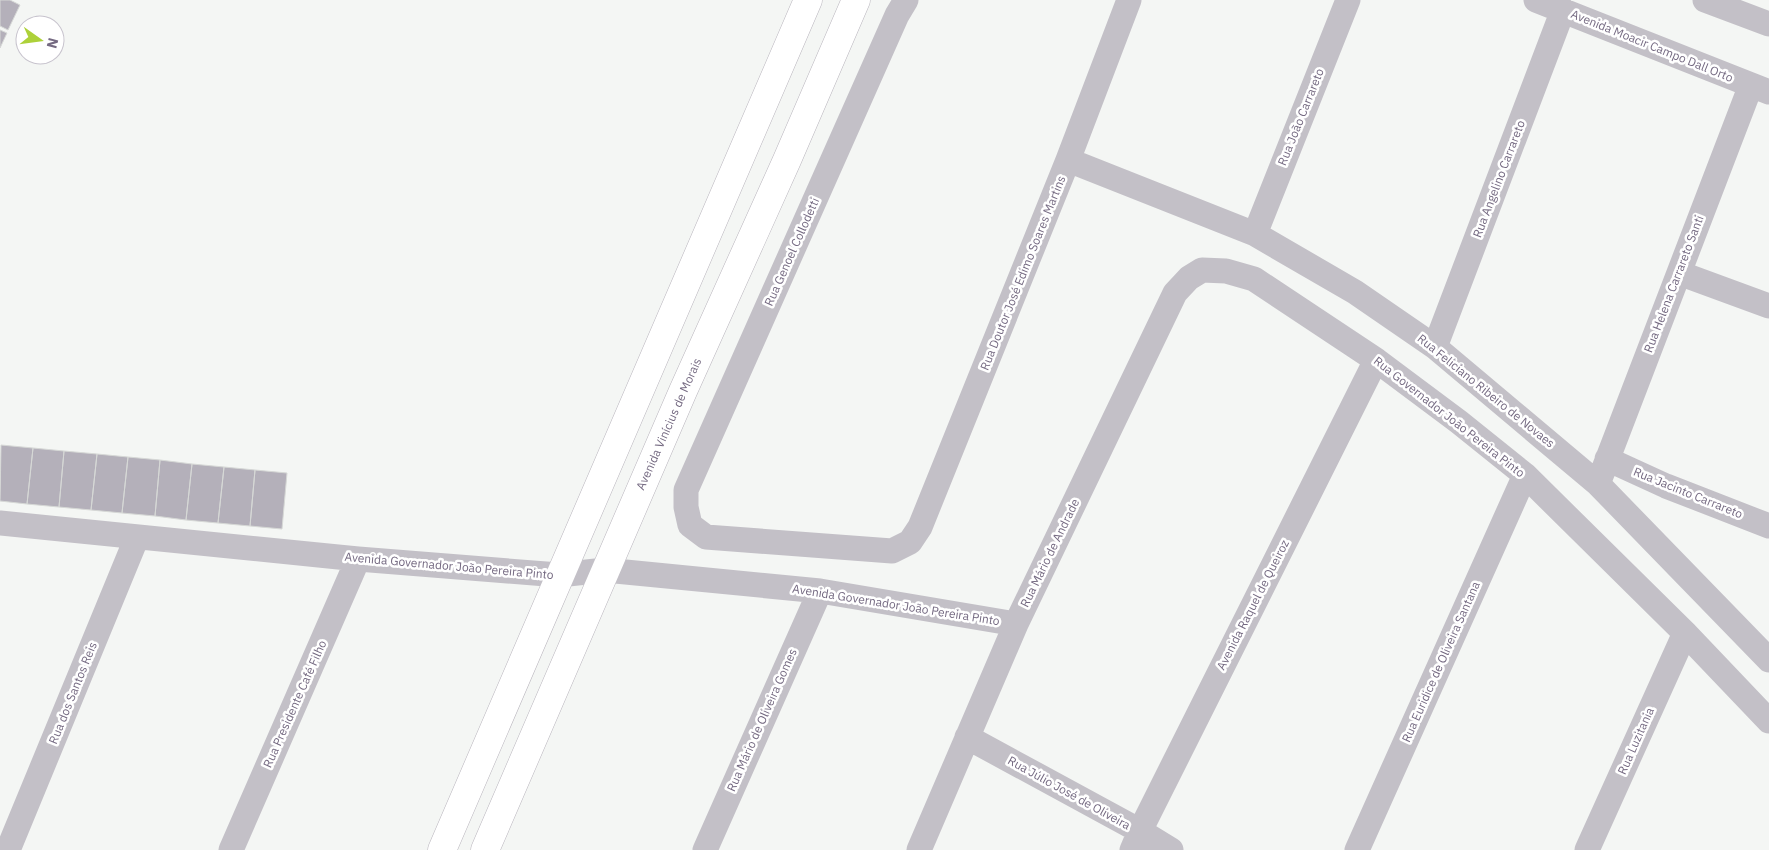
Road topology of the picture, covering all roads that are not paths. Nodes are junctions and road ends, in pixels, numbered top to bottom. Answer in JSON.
{"nodes":[{"id":1,"x":808,"y":0,"type":"edge"},
{"id":2,"x":856,"y":0,"type":"edge"},
{"id":3,"x":906,"y":0,"type":"edge"},
{"id":4,"x":1129,"y":0,"type":"edge"},
{"id":5,"x":1348,"y":0,"type":"edge"},
{"id":6,"x":1536,"y":0,"type":"edge"},
{"id":7,"x":1705,"y":0,"type":"edge"},
{"id":8,"x":1563,"y":10,"type":"junction"},
{"id":9,"x":1769,"y":24,"type":"edge"},
{"id":10,"x":1760,"y":88,"type":"edge"},
{"id":11,"x":748,"y":141,"type":"junction"},
{"id":12,"x":787,"y":160,"type":"junction"},
{"id":13,"x":1068,"y":160,"type":"junction"},
{"id":14,"x":1255,"y":234,"type":"junction"},
{"id":15,"x":1202,"y":270,"type":"joint"},
{"id":16,"x":1679,"y":273,"type":"junction"},
{"id":17,"x":1769,"y":306,"type":"edge"},
{"id":18,"x":1434,"y":347,"type":"junction"},
{"id":19,"x":1376,"y":360,"type":"junction"},
{"id":20,"x":647,"y":372,"type":"junction"},
{"id":21,"x":683,"y":390,"type":"junction"},
{"id":22,"x":1606,"y":460,"type":"junction"},
{"id":23,"x":1525,"y":475,"type":"junction"},
{"id":24,"x":1598,"y":484,"type":"junction"},
{"id":25,"x":0,"y":523,"type":"edge"},
{"id":26,"x":1769,"y":526,"type":"edge"},
{"id":27,"x":137,"y":537,"type":"junction"},
{"id":28,"x":910,"y":542,"type":"joint"},
{"id":29,"x":358,"y":559,"type":"junction"},
{"id":30,"x":605,"y":570,"type":"junction"},
{"id":31,"x":559,"y":575,"type":"junction"},
{"id":32,"x":820,"y":591,"type":"junction"},
{"id":33,"x":1016,"y":624,"type":"junction"},
{"id":34,"x":1685,"y":633,"type":"junction"},
{"id":35,"x":1769,"y":660,"type":"edge"},
{"id":36,"x":1769,"y":721,"type":"edge"},
{"id":37,"x":967,"y":737,"type":"junction"},
{"id":38,"x":1136,"y":841,"type":"edge"},
{"id":39,"x":8,"y":850,"type":"edge"},
{"id":40,"x":231,"y":850,"type":"edge"},
{"id":41,"x":442,"y":850,"type":"edge"},
{"id":42,"x":485,"y":850,"type":"edge"},
{"id":43,"x":705,"y":850,"type":"edge"},
{"id":44,"x":919,"y":850,"type":"edge"},
{"id":45,"x":1171,"y":850,"type":"edge"},
{"id":46,"x":1357,"y":850,"type":"edge"},
{"id":47,"x":1587,"y":850,"type":"edge"}],
"edges":[{"from":1,"to":11,"type":"street"},
{"from":2,"to":12,"type":"street","name":"Avenida Vinícius de Morais"},
{"from":3,"to":28,"type":"street","name":"Rua Genoel Collodetti"},
{"from":4,"to":13,"type":"street","name":"Rua Doutor José Edimo Soares Martins"},
{"from":5,"to":14,"type":"street","name":"Rua João Carrareto"},
{"from":6,"to":8,"type":"street","name":"Avenida Moacir Campo Dall Orto"},
{"from":7,"to":9,"type":"street"},
{"from":8,"to":10,"type":"street","name":"Avenida Moacir Campo Dall Orto"},
{"from":8,"to":18,"type":"street","name":"Rua Angelino Carrareto"},
{"from":10,"to":16,"type":"street","name":"Rua Helena Carrareto Santi"},
{"from":11,"to":12,"type":"street"},
{"from":11,"to":20,"type":"street"},
{"from":12,"to":21,"type":"street","name":"Avenida Vinícius de Morais"},
{"from":13,"to":14,"type":"street","name":"Rua Feliciano Ribeiro de Novaes"},
{"from":13,"to":28,"type":"street","name":"Rua Doutor José Edimo Soares Martins"},
{"from":14,"to":18,"type":"street","name":"Rua Feliciano Ribeiro de Novaes"},
{"from":15,"to":19,"type":"street","name":"Rua Governador João Pereira Pinto"},
{"from":15,"to":33,"type":"street","name":"Rua Mário de Andrade"},
{"from":16,"to":17,"type":"street"},
{"from":16,"to":22,"type":"street","name":"Rua Helena Carrareto Santi"},
{"from":18,"to":24,"type":"street","name":"Rua Feliciano Ribeiro de Novaes"},
{"from":19,"to":23,"type":"street","name":"Rua Governador João Pereira Pinto"},
{"from":19,"to":38,"type":"street","name":"Avenida Raquel de Queiroz"},
{"from":20,"to":21,"type":"street"},
{"from":20,"to":31,"type":"street"},
{"from":21,"to":30,"type":"street","name":"Avenida Vinícius de Morais"},
{"from":22,"to":24,"type":"street","name":"Rua Helena Carrareto Santi"},
{"from":22,"to":26,"type":"street","name":"Rua Jacinto Carrareto"},
{"from":23,"to":34,"type":"street","name":"Rua Governador João Pereira Pinto"},
{"from":23,"to":46,"type":"street","name":"Rua Euridice de Oliveira Santana"},
{"from":24,"to":35,"type":"street","name":"Rua Feliciano Ribeiro de Novaes"},
{"from":25,"to":27,"type":"street","name":"Avenida Governador João Pereira Pinto"},
{"from":27,"to":29,"type":"street","name":"Avenida Governador João Pereira Pinto"},
{"from":27,"to":39,"type":"street","name":"Rua dos Santos Reis"},
{"from":29,"to":31,"type":"street","name":"Avenida Governador João Pereira Pinto"},
{"from":29,"to":40,"type":"street","name":"Rua Presidente Café Filho"},
{"from":30,"to":31,"type":"street","name":"Avenida Governador João Pereira Pinto"},
{"from":30,"to":32,"type":"street","name":"Avenida Governador João Pereira Pinto"},
{"from":30,"to":42,"type":"street","name":"Avenida Vinícius de Morais"},
{"from":31,"to":41,"type":"street"},
{"from":32,"to":33,"type":"street","name":"Avenida Governador João Pereira Pinto"},
{"from":32,"to":43,"type":"street","name":"Rua Mário de Oliveira Gomes"},
{"from":33,"to":37,"type":"street","name":"Rua Mário de Andrade"},
{"from":34,"to":36,"type":"street","name":"Rua Governador João Pereira Pinto"},
{"from":34,"to":47,"type":"street","name":"Rua Luzitania"},
{"from":37,"to":38,"type":"street","name":"Rua Júlio José de Oliveira"},
{"from":37,"to":44,"type":"street","name":"Rua Mário de Andrade"},
{"from":38,"to":45,"type":"street","name":"Rua Júlio José de Oliveira"}]}
